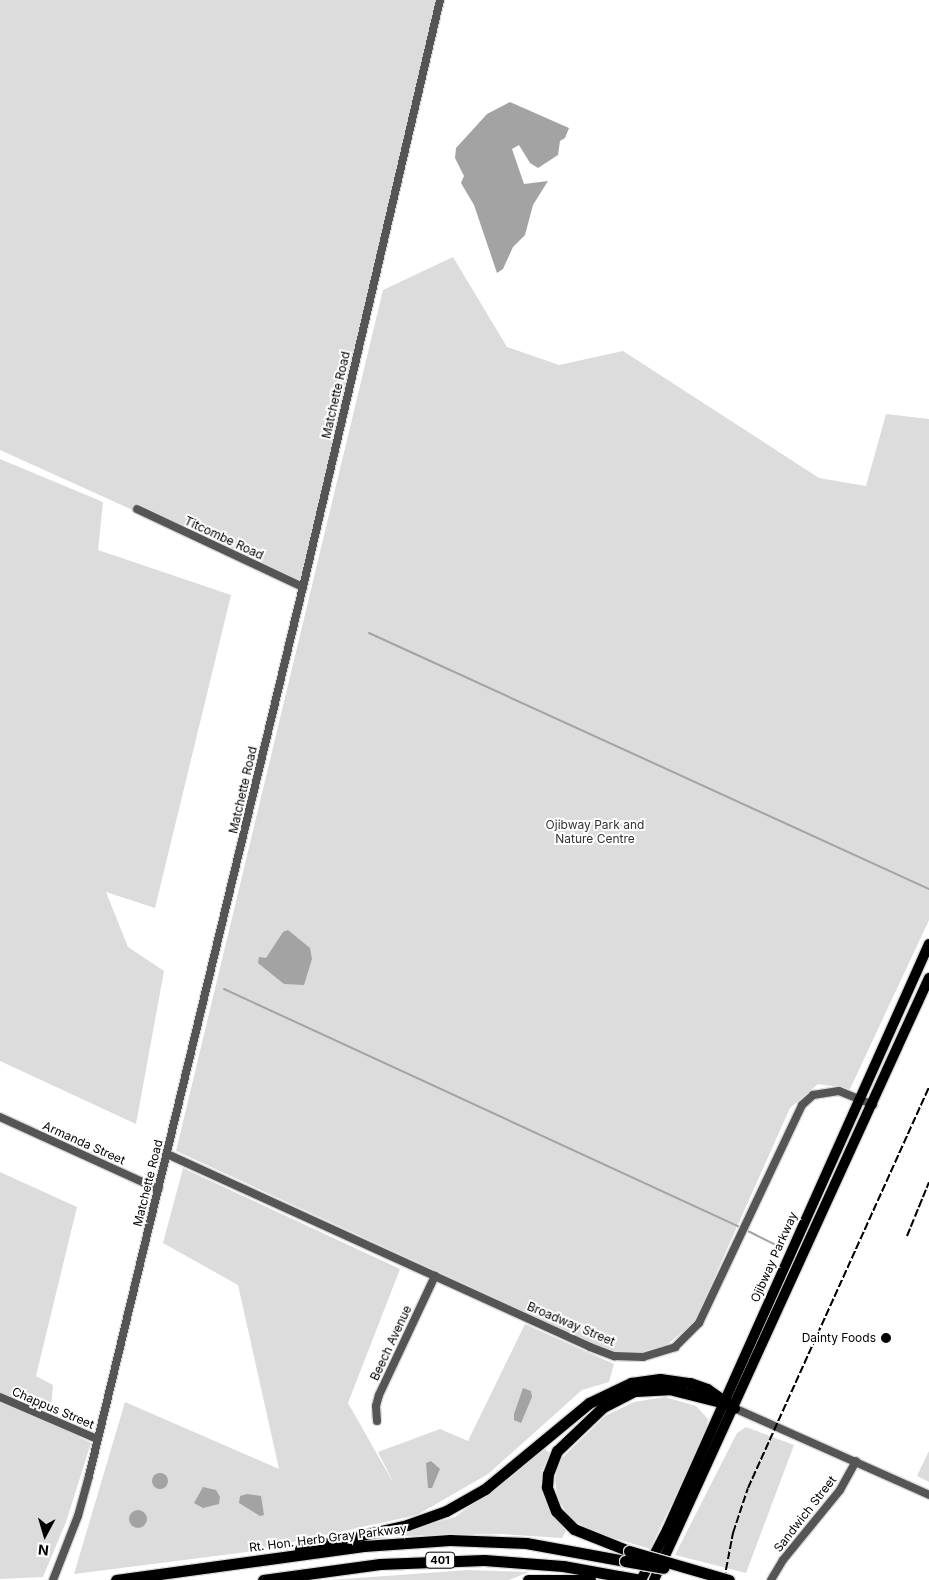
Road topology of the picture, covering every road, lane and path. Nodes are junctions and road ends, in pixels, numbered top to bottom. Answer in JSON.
{"nodes":[{"id":1,"x":440,"y":0,"type":"edge"},
{"id":2,"x":137,"y":509,"type":"dead end"},
{"id":3,"x":303,"y":587,"type":"junction"},
{"id":4,"x":929,"y":944,"type":"edge"},
{"id":5,"x":929,"y":978,"type":"edge"},
{"id":6,"x":859,"y":1098,"type":"junction"},
{"id":7,"x":873,"y":1105,"type":"junction"},
{"id":8,"x":0,"y":1117,"type":"edge"},
{"id":9,"x":167,"y":1154,"type":"junction"},
{"id":10,"x":158,"y":1189,"type":"junction"},
{"id":11,"x":435,"y":1276,"type":"junction"},
{"id":12,"x":0,"y":1397,"type":"edge"},
{"id":13,"x":722,"y":1402,"type":"junction"},
{"id":14,"x":734,"y":1408,"type":"junction"},
{"id":15,"x":376,"y":1421,"type":"dead end"},
{"id":16,"x":97,"y":1439,"type":"junction"},
{"id":17,"x":856,"y":1462,"type":"junction"},
{"id":18,"x":929,"y":1495,"type":"edge"},
{"id":19,"x":627,"y":1556,"type":"junction"},
{"id":20,"x":280,"y":1557,"type":"junction"},
{"id":21,"x":53,"y":1580,"type":"edge"},
{"id":22,"x":116,"y":1580,"type":"edge"},
{"id":23,"x":263,"y":1580,"type":"edge"},
{"id":24,"x":528,"y":1580,"type":"edge"},
{"id":25,"x":590,"y":1580,"type":"edge"},
{"id":26,"x":641,"y":1580,"type":"edge"},
{"id":27,"x":654,"y":1580,"type":"edge"},
{"id":28,"x":721,"y":1580,"type":"edge"},
{"id":29,"x":729,"y":1580,"type":"edge"},
{"id":30,"x":771,"y":1580,"type":"edge"}],
"edges":[{"from":1,"to":3,"type":"street","name":"Matchette Road"},
{"from":2,"to":3,"type":"street","name":"Titcombe Road"},
{"from":3,"to":9,"type":"street","name":"Matchette Road"},
{"from":4,"to":6,"type":"main road","name":"Ojibway Parkway"},
{"from":5,"to":7,"type":"main road"},
{"from":6,"to":7,"type":"street","name":"Broadway Street"},
{"from":6,"to":11,"type":"street","name":"Broadway Street"},
{"from":6,"to":13,"type":"main road","name":"Ojibway Parkway"},
{"from":7,"to":14,"type":"main road"},
{"from":8,"to":10,"type":"street","name":"Armanda Street"},
{"from":9,"to":10,"type":"street","name":"Matchette Road"},
{"from":9,"to":11,"type":"street","name":"Broadway Street"},
{"from":10,"to":16,"type":"street","name":"Matchette Road"},
{"from":11,"to":15,"type":"street","name":"Beech Avenue"},
{"from":12,"to":16,"type":"street","name":"Chappus Street"},
{"from":13,"to":14,"type":"highway"},
{"from":13,"to":19,"type":"highway"},
{"from":13,"to":20,"type":"highway"},
{"from":13,"to":26,"type":"main road","name":"Ojibway Parkway"},
{"from":14,"to":17,"type":"street"},
{"from":14,"to":27,"type":"main road"},
{"from":16,"to":21,"type":"street","name":"Matchette Road"},
{"from":17,"to":18,"type":"street"},
{"from":17,"to":30,"type":"street","name":"Sandwich Street"},
{"from":19,"to":20,"type":"highway","name":"Rt. Hon. Herb Gray Parkway","number":"401"},
{"from":19,"to":28,"type":"highway","name":"Rt. Hon. Herb Gray Parkway","number":"401","bridge":true},
{"from":19,"to":29,"type":"highway","bridge":true},
{"from":20,"to":22,"type":"highway","name":"Rt. Hon. Herb Gray Parkway","number":"401"},
{"from":23,"to":26,"type":"highway","number":"401"},
{"from":24,"to":25,"type":"highway"}]}
